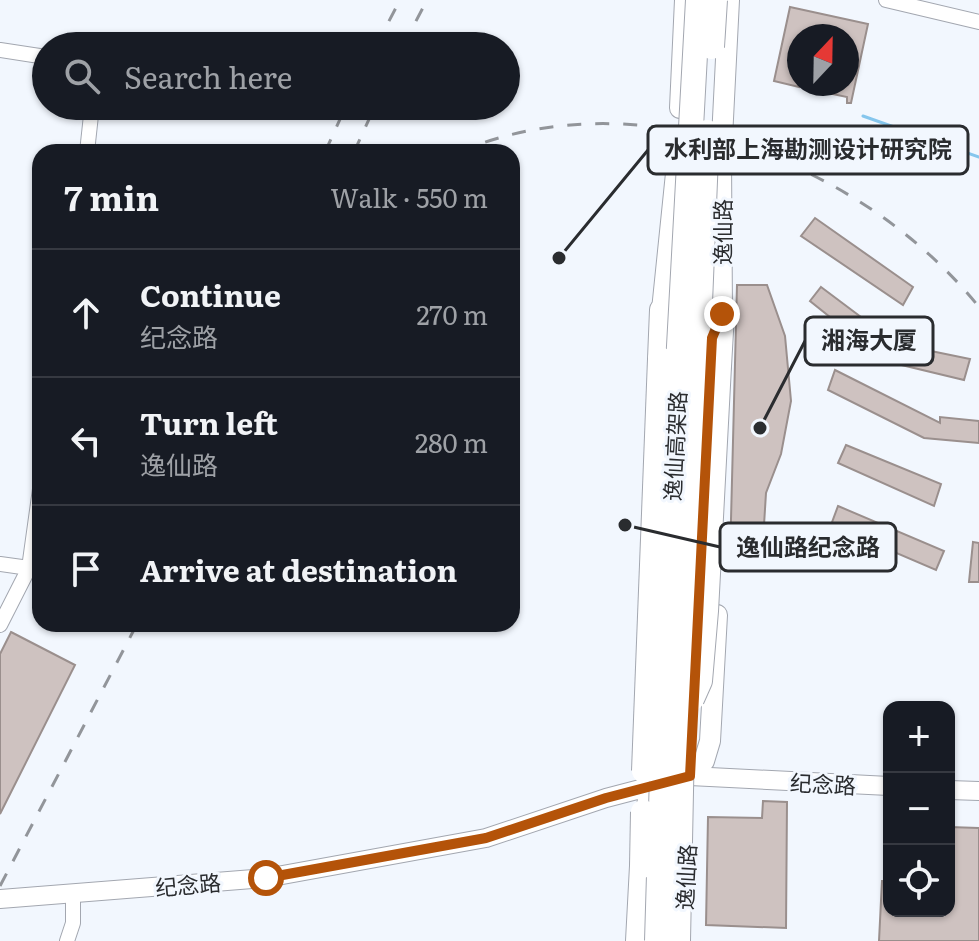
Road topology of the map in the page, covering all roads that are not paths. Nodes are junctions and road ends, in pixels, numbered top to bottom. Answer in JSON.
{"nodes":[{"id":1,"x":685,"y":0,"type":"edge"},
{"id":2,"x":698,"y":0,"type":"edge"},
{"id":3,"x":715,"y":0,"type":"edge"},
{"id":4,"x":729,"y":0,"type":"edge"},
{"id":5,"x":886,"y":0,"type":"edge"},
{"id":6,"x":979,"y":22,"type":"edge"},
{"id":7,"x":0,"y":50,"type":"edge"},
{"id":8,"x":32,"y":55,"type":"edge"},
{"id":9,"x":90,"y":120,"type":"edge"},
{"id":10,"x":88,"y":144,"type":"edge"},
{"id":11,"x":678,"y":154,"type":"junction"},
{"id":12,"x":721,"y":158,"type":"junction"},
{"id":13,"x":662,"y":310,"type":"junction"},
{"id":14,"x":722,"y":314,"type":"junction"},
{"id":15,"x":32,"y":546,"type":"edge"},
{"id":16,"x":0,"y":564,"type":"edge"},
{"id":17,"x":29,"y":568,"type":"junction"},
{"id":18,"x":0,"y":625,"type":"edge"},
{"id":19,"x":682,"y":719,"type":"junction"},
{"id":20,"x":690,"y":776,"type":"junction"},
{"id":21,"x":654,"y":778,"type":"junction"},
{"id":22,"x":883,"y":786,"type":"edge"},
{"id":23,"x":955,"y":790,"type":"edge"},
{"id":24,"x":979,"y":791,"type":"edge"},
{"id":25,"x":642,"y":866,"type":"junction"},
{"id":26,"x":73,"y":894,"type":"junction"},
{"id":27,"x":1,"y":900,"type":"edge"},
{"id":28,"x":640,"y":935,"type":"edge"},
{"id":29,"x":67,"y":941,"type":"edge"},
{"id":30,"x":657,"y":941,"type":"edge"},
{"id":31,"x":680,"y":941,"type":"edge"}],
"edges":[{"from":1,"to":11,"type":"main road"},
{"from":2,"to":21,"type":"highway","name":"逸仙高架路","bridge":true},
{"from":3,"to":19,"type":"highway","name":"逸仙高架路","bridge":true},
{"from":4,"to":12,"type":"main road","name":"逸仙路"},
{"from":5,"to":6,"type":"street"},
{"from":7,"to":8,"type":"street"},
{"from":9,"to":10,"type":"street"},
{"from":11,"to":12,"type":"main road"},
{"from":11,"to":13,"type":"main road"},
{"from":12,"to":14,"type":"main road","name":"逸仙路"},
{"from":13,"to":21,"type":"main road"},
{"from":13,"to":25,"type":"highway","bridge":true},
{"from":14,"to":19,"type":"highway","bridge":true},
{"from":14,"to":20,"type":"main road","name":"逸仙路"},
{"from":15,"to":17,"type":"street"},
{"from":16,"to":17,"type":"street"},
{"from":17,"to":18,"type":"street"},
{"from":19,"to":31,"type":"highway","name":"逸仙高架路","bridge":true},
{"from":20,"to":21,"type":"street","name":"纪念路"},
{"from":20,"to":22,"type":"street","name":"纪念路"},
{"from":20,"to":31,"type":"main road","name":"逸仙路"},
{"from":21,"to":25,"type":"highway","bridge":true},
{"from":21,"to":26,"type":"street","name":"纪念路"},
{"from":21,"to":28,"type":"main road","name":"逸仙路"},
{"from":21,"to":30,"type":"highway","name":"逸仙高架路","bridge":true},
{"from":23,"to":24,"type":"street"},
{"from":25,"to":28,"type":"highway"},
{"from":26,"to":27,"type":"street","name":"纪念路"},
{"from":26,"to":29,"type":"street"}]}
